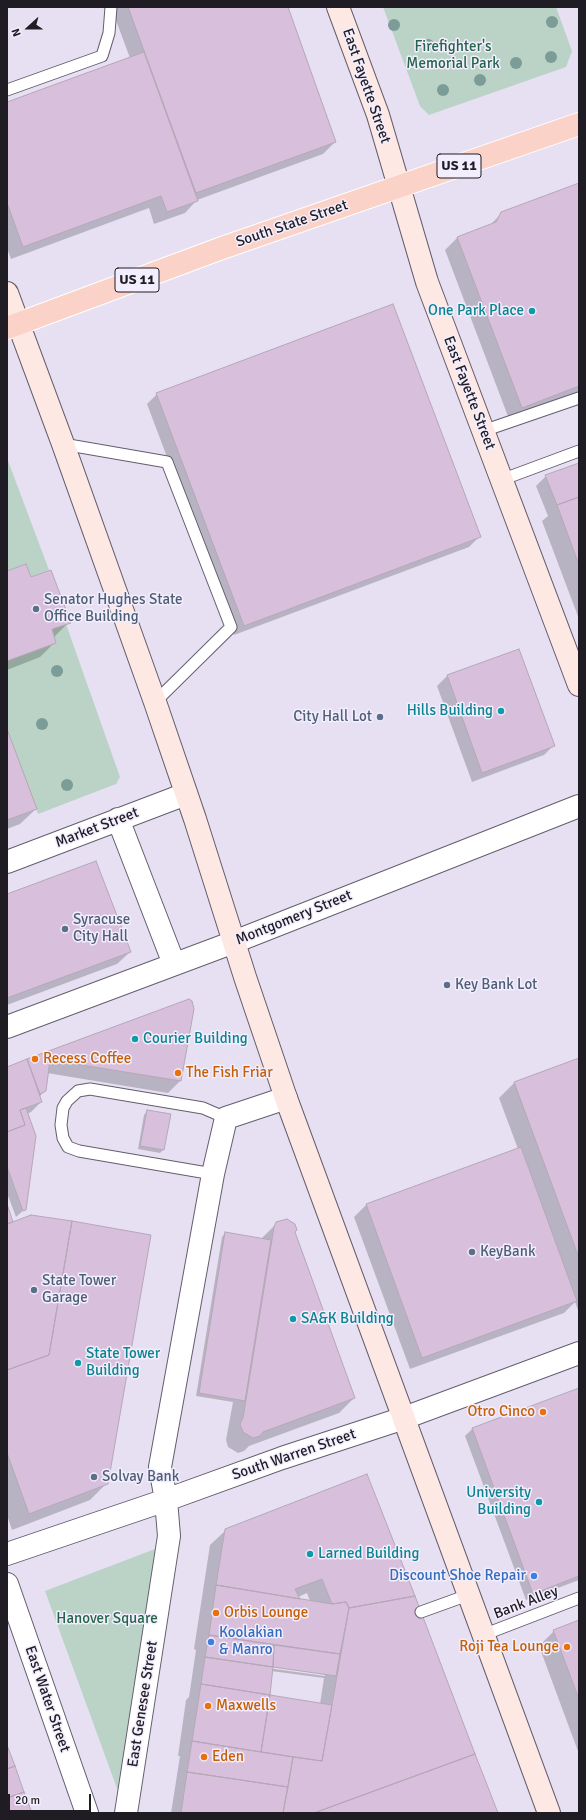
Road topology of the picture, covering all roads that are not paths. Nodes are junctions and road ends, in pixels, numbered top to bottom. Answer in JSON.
{"nodes":[{"id":1,"x":111,"y":7,"type":"edge"},
{"id":2,"x":338,"y":7,"type":"edge"},
{"id":3,"x":7,"y":90,"type":"edge"},
{"id":4,"x":579,"y":124,"type":"edge"},
{"id":5,"x":399,"y":187,"type":"junction"},
{"id":6,"x":7,"y":293,"type":"edge"},
{"id":7,"x":13,"y":325,"type":"edge"},
{"id":8,"x":579,"y":398,"type":"edge"},
{"id":9,"x":483,"y":432,"type":"junction"},
{"id":10,"x":63,"y":444,"type":"junction"},
{"id":11,"x":579,"y":451,"type":"edge"},
{"id":12,"x":501,"y":480,"type":"junction"},
{"id":13,"x":579,"y":685,"type":"edge"},
{"id":14,"x":155,"y":702,"type":"junction"},
{"id":15,"x":186,"y":794,"type":"junction"},
{"id":16,"x":579,"y":806,"type":"edge"},
{"id":17,"x":118,"y":819,"type":"junction"},
{"id":18,"x":7,"y":862,"type":"edge"},
{"id":19,"x":234,"y":942,"type":"junction"},
{"id":20,"x":174,"y":964,"type":"junction"},
{"id":21,"x":7,"y":1027,"type":"edge"},
{"id":22,"x":286,"y":1098,"type":"junction"},
{"id":23,"x":226,"y":1118,"type":"junction"},
{"id":24,"x":213,"y":1174,"type":"junction"},
{"id":25,"x":579,"y":1353,"type":"edge"},
{"id":26,"x":404,"y":1418,"type":"junction"},
{"id":27,"x":166,"y":1500,"type":"junction"},
{"id":28,"x":7,"y":1554,"type":"edge"},
{"id":29,"x":7,"y":1584,"type":"edge"},
{"id":30,"x":468,"y":1595,"type":"junction"},
{"id":31,"x":579,"y":1598,"type":"edge"},
{"id":32,"x":421,"y":1612,"type":"dead end"},
{"id":33,"x":483,"y":1635,"type":"junction"},
{"id":34,"x":87,"y":1813,"type":"edge"},
{"id":35,"x":126,"y":1813,"type":"edge"},
{"id":36,"x":549,"y":1813,"type":"edge"}],
"edges":[{"from":1,"to":3,"type":"lane"},
{"from":2,"to":5,"type":"street","name":"East Fayette Street"},
{"from":4,"to":5,"type":"main road","name":"South State Street","number":"US 11"},
{"from":5,"to":7,"type":"main road","name":"South State Street","number":"US 11"},
{"from":5,"to":9,"type":"street","name":"East Fayette Street"},
{"from":6,"to":7,"type":"street"},
{"from":7,"to":10,"type":"street"},
{"from":8,"to":9,"type":"lane"},
{"from":9,"to":12,"type":"street","name":"East Fayette Street"},
{"from":10,"to":14,"type":"street"},
{"from":10,"to":14,"type":"lane"},
{"from":11,"to":12,"type":"lane"},
{"from":12,"to":13,"type":"street","name":"East Fayette Street"},
{"from":14,"to":15,"type":"street"},
{"from":15,"to":17,"type":"street","name":"Market Street"},
{"from":15,"to":19,"type":"street"},
{"from":16,"to":19,"type":"street","name":"Montgomery Street"},
{"from":17,"to":18,"type":"street","name":"Market Street"},
{"from":17,"to":20,"type":"street"},
{"from":19,"to":20,"type":"street","name":"Montgomery Street"},
{"from":19,"to":22,"type":"street"},
{"from":20,"to":21,"type":"street","name":"Montgomery Street"},
{"from":22,"to":23,"type":"street"},
{"from":22,"to":26,"type":"street"},
{"from":23,"to":24,"type":"street"},
{"from":23,"to":24,"type":"lane"},
{"from":24,"to":27,"type":"street","name":"East Genesee Street"},
{"from":25,"to":26,"type":"street","name":"South Warren Street"},
{"from":26,"to":27,"type":"street","name":"South Warren Street"},
{"from":26,"to":30,"type":"street"},
{"from":27,"to":28,"type":"street","name":"South Warren Street"},
{"from":27,"to":35,"type":"street","name":"East Genesee Street"},
{"from":29,"to":34,"type":"street","name":"East Water Street"},
{"from":30,"to":32,"type":"lane"},
{"from":30,"to":33,"type":"street"},
{"from":31,"to":33,"type":"lane","name":"Bank Alley"},
{"from":33,"to":36,"type":"street"}]}
